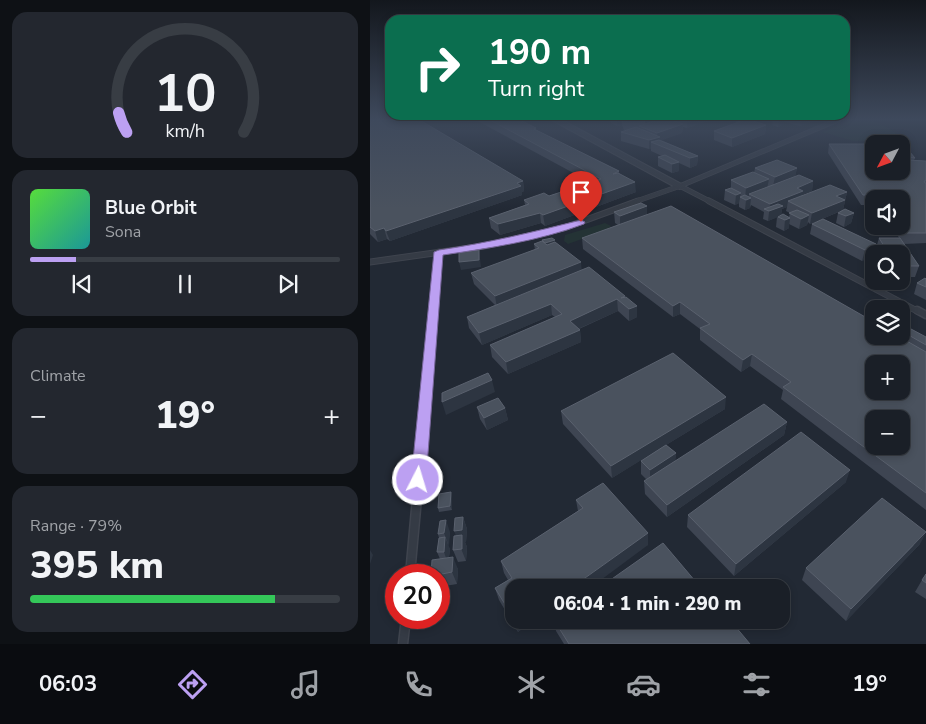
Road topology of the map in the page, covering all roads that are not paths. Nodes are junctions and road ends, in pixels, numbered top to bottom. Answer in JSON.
{"nodes":[{"id":1,"x":611,"y":149,"type":"edge"},
{"id":2,"x":768,"y":149,"type":"edge"},
{"id":3,"x":680,"y":186,"type":"junction"},
{"id":4,"x":439,"y":252,"type":"junction"},
{"id":5,"x":370,"y":262,"type":"edge"},
{"id":6,"x":926,"y":315,"type":"edge"},
{"id":7,"x":411,"y":564,"type":"edge"},
{"id":8,"x":405,"y":629,"type":"edge"},
{"id":9,"x":404,"y":644,"type":"edge"}],
"edges":[{"from":1,"to":3,"type":"street"},
{"from":2,"to":3,"type":"lane"},
{"from":3,"to":4,"type":"lane"},
{"from":3,"to":6,"type":"lane"},
{"from":4,"to":5,"type":"lane"},
{"from":4,"to":7,"type":"lane"},
{"from":8,"to":9,"type":"lane"}]}
